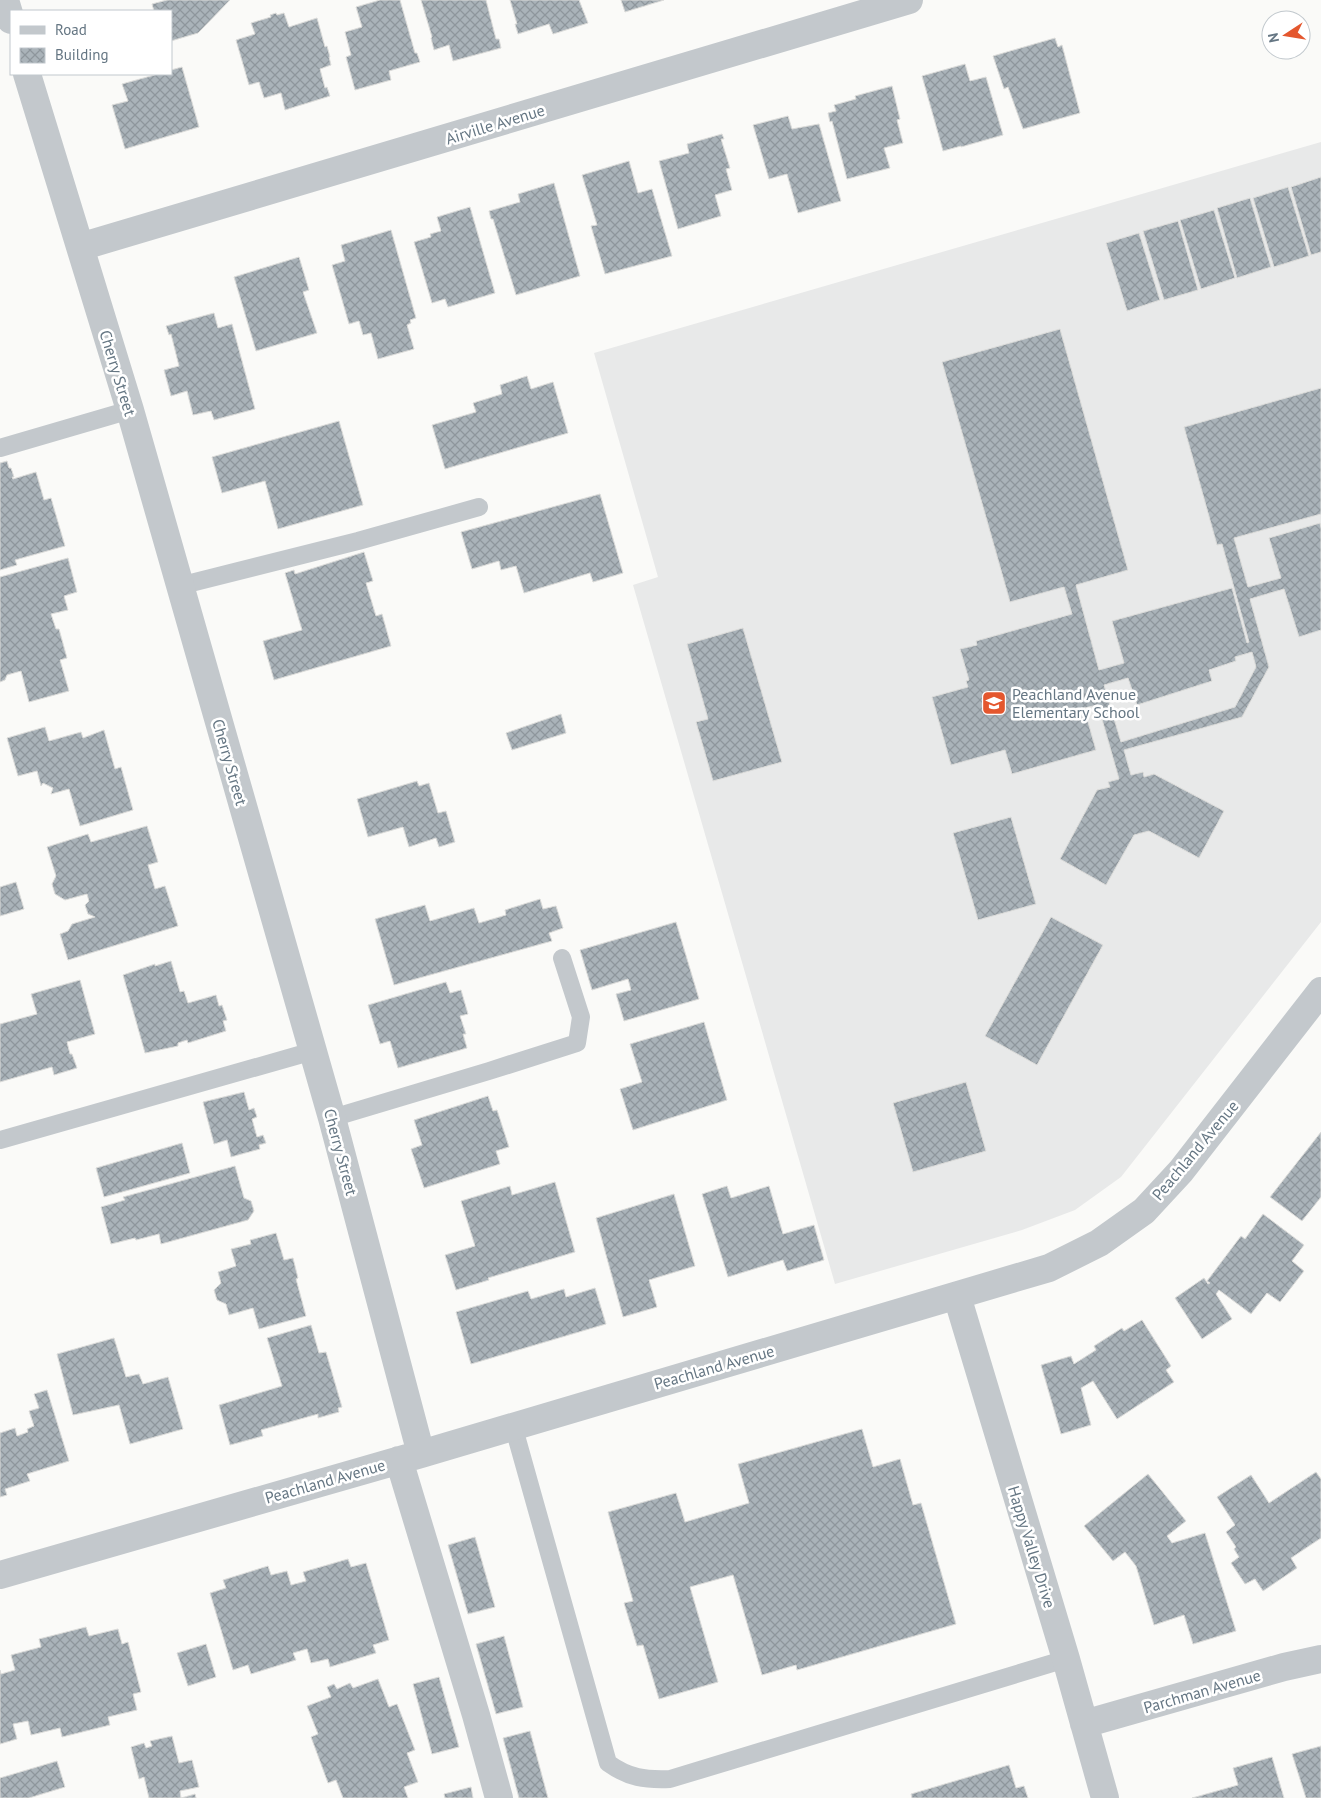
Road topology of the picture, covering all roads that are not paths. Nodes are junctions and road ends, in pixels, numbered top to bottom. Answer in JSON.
{"nodes":[{"id":1,"x":5,"y":0,"type":"edge"},
{"id":2,"x":909,"y":0,"type":"edge"},
{"id":3,"x":10,"y":17,"type":"edge"},
{"id":4,"x":28,"y":75,"type":"edge"},
{"id":5,"x":80,"y":247,"type":"junction"},
{"id":6,"x":130,"y":410,"type":"junction"},
{"id":7,"x":0,"y":448,"type":"edge"},
{"id":8,"x":479,"y":507,"type":"dead end"},
{"id":9,"x":179,"y":586,"type":"junction"},
{"id":10,"x":562,"y":958,"type":"dead end"},
{"id":11,"x":1321,"y":991,"type":"edge"},
{"id":12,"x":313,"y":1052,"type":"junction"},
{"id":13,"x":332,"y":1118,"type":"junction"},
{"id":14,"x":0,"y":1140,"type":"edge"},
{"id":15,"x":957,"y":1296,"type":"junction"},
{"id":16,"x":513,"y":1425,"type":"junction"},
{"id":17,"x":410,"y":1457,"type":"junction"},
{"id":18,"x":0,"y":1575,"type":"edge"},
{"id":19,"x":1321,"y":1658,"type":"edge"},
{"id":20,"x":1066,"y":1660,"type":"junction"},
{"id":21,"x":1084,"y":1724,"type":"junction"},
{"id":22,"x":498,"y":1798,"type":"edge"},
{"id":23,"x":1105,"y":1798,"type":"edge"}],
"edges":[{"from":1,"to":3,"type":"street"},
{"from":2,"to":5,"type":"street","name":"Airville Avenue"},
{"from":4,"to":5,"type":"street","name":"Cherry Street"},
{"from":5,"to":6,"type":"street","name":"Cherry Street"},
{"from":6,"to":7,"type":"lane"},
{"from":6,"to":9,"type":"street","name":"Cherry Street"},
{"from":8,"to":9,"type":"lane"},
{"from":9,"to":12,"type":"street","name":"Cherry Street"},
{"from":10,"to":13,"type":"lane"},
{"from":11,"to":15,"type":"street","name":"Peachland Avenue"},
{"from":12,"to":13,"type":"street","name":"Cherry Street"},
{"from":12,"to":14,"type":"lane"},
{"from":13,"to":17,"type":"street","name":"Cherry Street"},
{"from":15,"to":16,"type":"street","name":"Peachland Avenue"},
{"from":15,"to":20,"type":"street","name":"Happy Valley Drive"},
{"from":16,"to":17,"type":"street","name":"Peachland Avenue"},
{"from":16,"to":20,"type":"lane"},
{"from":17,"to":18,"type":"street","name":"Peachland Avenue"},
{"from":17,"to":22,"type":"street","name":"Cherry Street"},
{"from":19,"to":21,"type":"street","name":"Parchman Avenue"},
{"from":20,"to":21,"type":"street","name":"Happy Valley Drive"},
{"from":21,"to":23,"type":"street","name":"Happy Valley Drive"}]}
